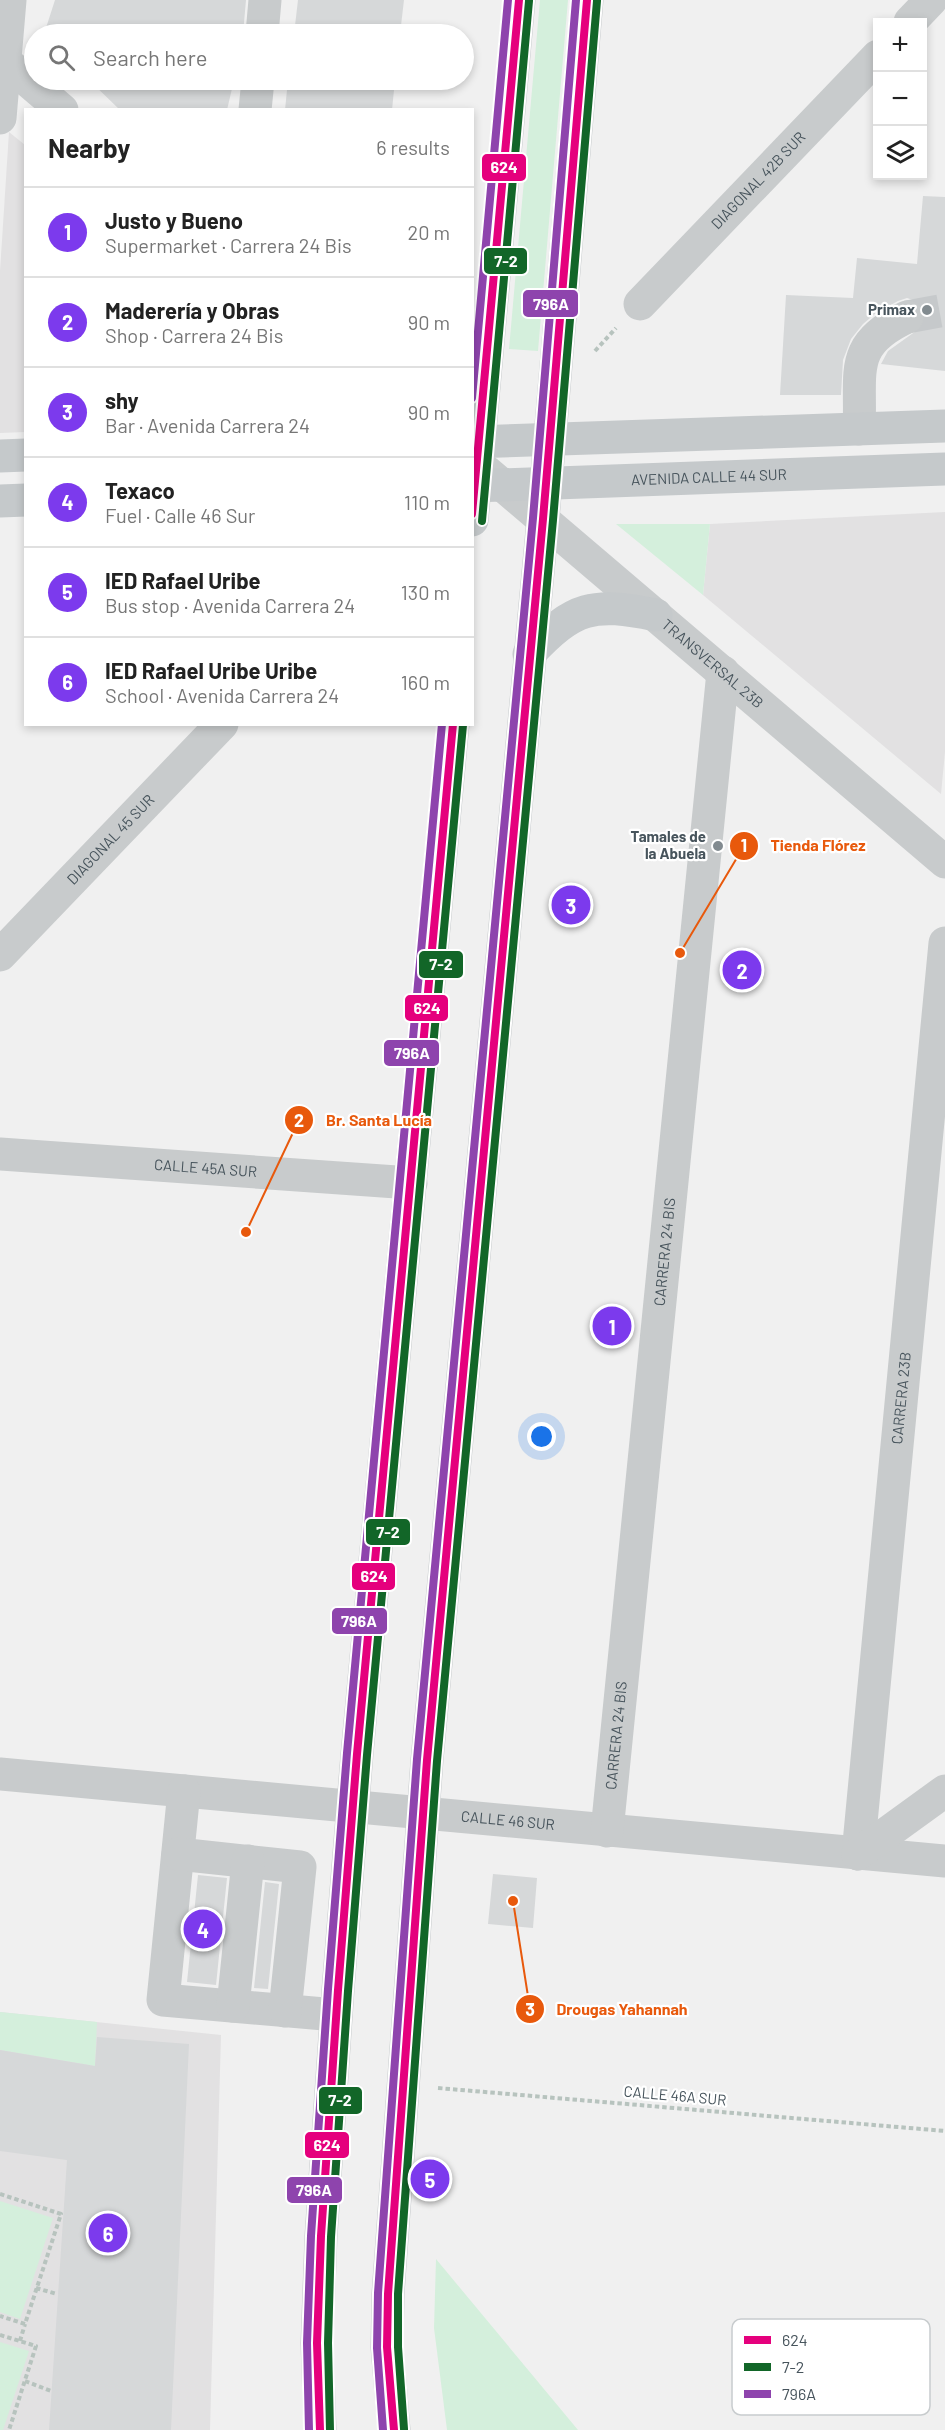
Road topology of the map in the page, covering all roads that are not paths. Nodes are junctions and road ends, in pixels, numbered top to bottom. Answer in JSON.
{"nodes":[{"id":1,"x":10,"y":0,"type":"edge"},
{"id":2,"x":266,"y":0,"type":"edge"},
{"id":3,"x":519,"y":0,"type":"edge"},
{"id":4,"x":587,"y":0,"type":"edge"},
{"id":5,"x":932,"y":0,"type":"edge"},
{"id":6,"x":914,"y":18,"type":"edge"},
{"id":7,"x":263,"y":24,"type":"edge"},
{"id":8,"x":3,"y":59,"type":"edge"},
{"id":9,"x":873,"y":61,"type":"edge"},
{"id":10,"x":24,"y":77,"type":"edge"},
{"id":11,"x":39,"y":90,"type":"edge"},
{"id":12,"x":257,"y":90,"type":"edge"},
{"id":13,"x":60,"y":108,"type":"edge"},
{"id":14,"x":255,"y":108,"type":"edge"},
{"id":15,"x":0,"y":118,"type":"edge"},
{"id":16,"x":640,"y":304,"type":"road end"},
{"id":17,"x":908,"y":317,"type":"tunnel mouth"},
{"id":18,"x":945,"y":426,"type":"edge"},
{"id":19,"x":859,"y":429,"type":"junction"},
{"id":20,"x":550,"y":439,"type":"junction"},
{"id":21,"x":24,"y":455,"type":"edge"},
{"id":22,"x":0,"y":456,"type":"edge"},
{"id":23,"x":479,"y":466,"type":"edge"},
{"id":24,"x":945,"y":469,"type":"edge"},
{"id":25,"x":546,"y":483,"type":"junction"},
{"id":26,"x":0,"y":501,"type":"edge"},
{"id":27,"x":24,"y":501,"type":"edge"},
{"id":28,"x":474,"y":505,"type":"edge"},
{"id":29,"x":543,"y":519,"type":"junction"},
{"id":30,"x":656,"y":615,"type":"junction"},
{"id":31,"x":529,"y":654,"type":"junction"},
{"id":32,"x":723,"y":672,"type":"junction"},
{"id":33,"x":220,"y":726,"type":"edge"},
{"id":34,"x":453,"y":726,"type":"edge"},
{"id":35,"x":945,"y":862,"type":"edge"},
{"id":36,"x":945,"y":943,"type":"edge"},
{"id":37,"x":0,"y":954,"type":"edge"},
{"id":38,"x":0,"y":1154,"type":"edge"},
{"id":39,"x":411,"y":1183,"type":"junction"},
{"id":40,"x":0,"y":1774,"type":"edge"},
{"id":41,"x":184,"y":1791,"type":"junction"},
{"id":42,"x":945,"y":1791,"type":"edge"},
{"id":43,"x":353,"y":1807,"type":"junction"},
{"id":44,"x":422,"y":1814,"type":"junction"},
{"id":45,"x":608,"y":1831,"type":"junction"},
{"id":46,"x":178,"y":1854,"type":"junction"},
{"id":47,"x":858,"y":1854,"type":"junction"},
{"id":48,"x":248,"y":1861,"type":"junction"},
{"id":49,"x":945,"y":1861,"type":"edge"},
{"id":50,"x":233,"y":2006,"type":"junction"},
{"id":51,"x":285,"y":2010,"type":"junction"},
{"id":52,"x":336,"y":2015,"type":"junction"},
{"id":53,"x":320,"y":2430,"type":"edge"},
{"id":54,"x":394,"y":2430,"type":"edge"}],
"edges":[{"from":1,"to":8,"type":"street"},
{"from":2,"to":7,"type":"street"},
{"from":3,"to":23,"type":"main road"},
{"from":4,"to":20,"type":"main road"},
{"from":5,"to":6,"type":"street"},
{"from":8,"to":10,"type":"street"},
{"from":8,"to":15,"type":"street"},
{"from":9,"to":16,"type":"street","name":"DIAGONAL 42B SUR"},
{"from":11,"to":13,"type":"street"},
{"from":12,"to":14,"type":"street"},
{"from":17,"to":19,"type":"street"},
{"from":18,"to":19,"type":"main road"},
{"from":19,"to":20,"type":"main road"},
{"from":20,"to":23,"type":"main road"},
{"from":20,"to":25,"type":"main road"},
{"from":21,"to":22,"type":"main road"},
{"from":23,"to":25,"type":"main road","name":"AVENIDA CALLE 44 SUR"},
{"from":23,"to":28,"type":"main road"},
{"from":23,"to":29,"type":"street","name":"TRANSVERSAL 23B"},
{"from":24,"to":25,"type":"main road","name":"AVENIDA CALLE 44 SUR"},
{"from":25,"to":29,"type":"main road"},
{"from":26,"to":27,"type":"main road"},
{"from":29,"to":30,"type":"street","name":"TRANSVERSAL 23B"},
{"from":29,"to":31,"type":"main road"},
{"from":30,"to":31,"type":"main road"},
{"from":30,"to":32,"type":"street","name":"TRANSVERSAL 23B"},
{"from":31,"to":44,"type":"main road"},
{"from":32,"to":35,"type":"street","name":"TRANSVERSAL 23B"},
{"from":32,"to":45,"type":"street","name":"CARRERA 24 BIS"},
{"from":33,"to":37,"type":"street","name":"DIAGONAL 45 SUR"},
{"from":34,"to":39,"type":"main road"},
{"from":36,"to":47,"type":"street","name":"CARRERA 23B"},
{"from":38,"to":39,"type":"street","name":"CALLE 45A SUR"},
{"from":39,"to":43,"type":"main road"},
{"from":40,"to":41,"type":"street","name":"CALLE 46 SUR"},
{"from":41,"to":43,"type":"street","name":"CALLE 46 SUR"},
{"from":41,"to":46,"type":"street"},
{"from":42,"to":47,"type":"street"},
{"from":43,"to":44,"type":"street","name":"CALLE 46 SUR"},
{"from":43,"to":52,"type":"main road"},
{"from":44,"to":45,"type":"street","name":"CALLE 46 SUR"},
{"from":44,"to":54,"type":"main road"},
{"from":45,"to":47,"type":"street","name":"CALLE 46 SUR"},
{"from":46,"to":48,"type":"street"},
{"from":46,"to":50,"type":"street"},
{"from":47,"to":49,"type":"street","name":"CALLE 46 SUR"},
{"from":48,"to":50,"type":"street"},
{"from":48,"to":51,"type":"street"},
{"from":50,"to":51,"type":"street"},
{"from":51,"to":52,"type":"street"},
{"from":52,"to":53,"type":"main road"}]}
